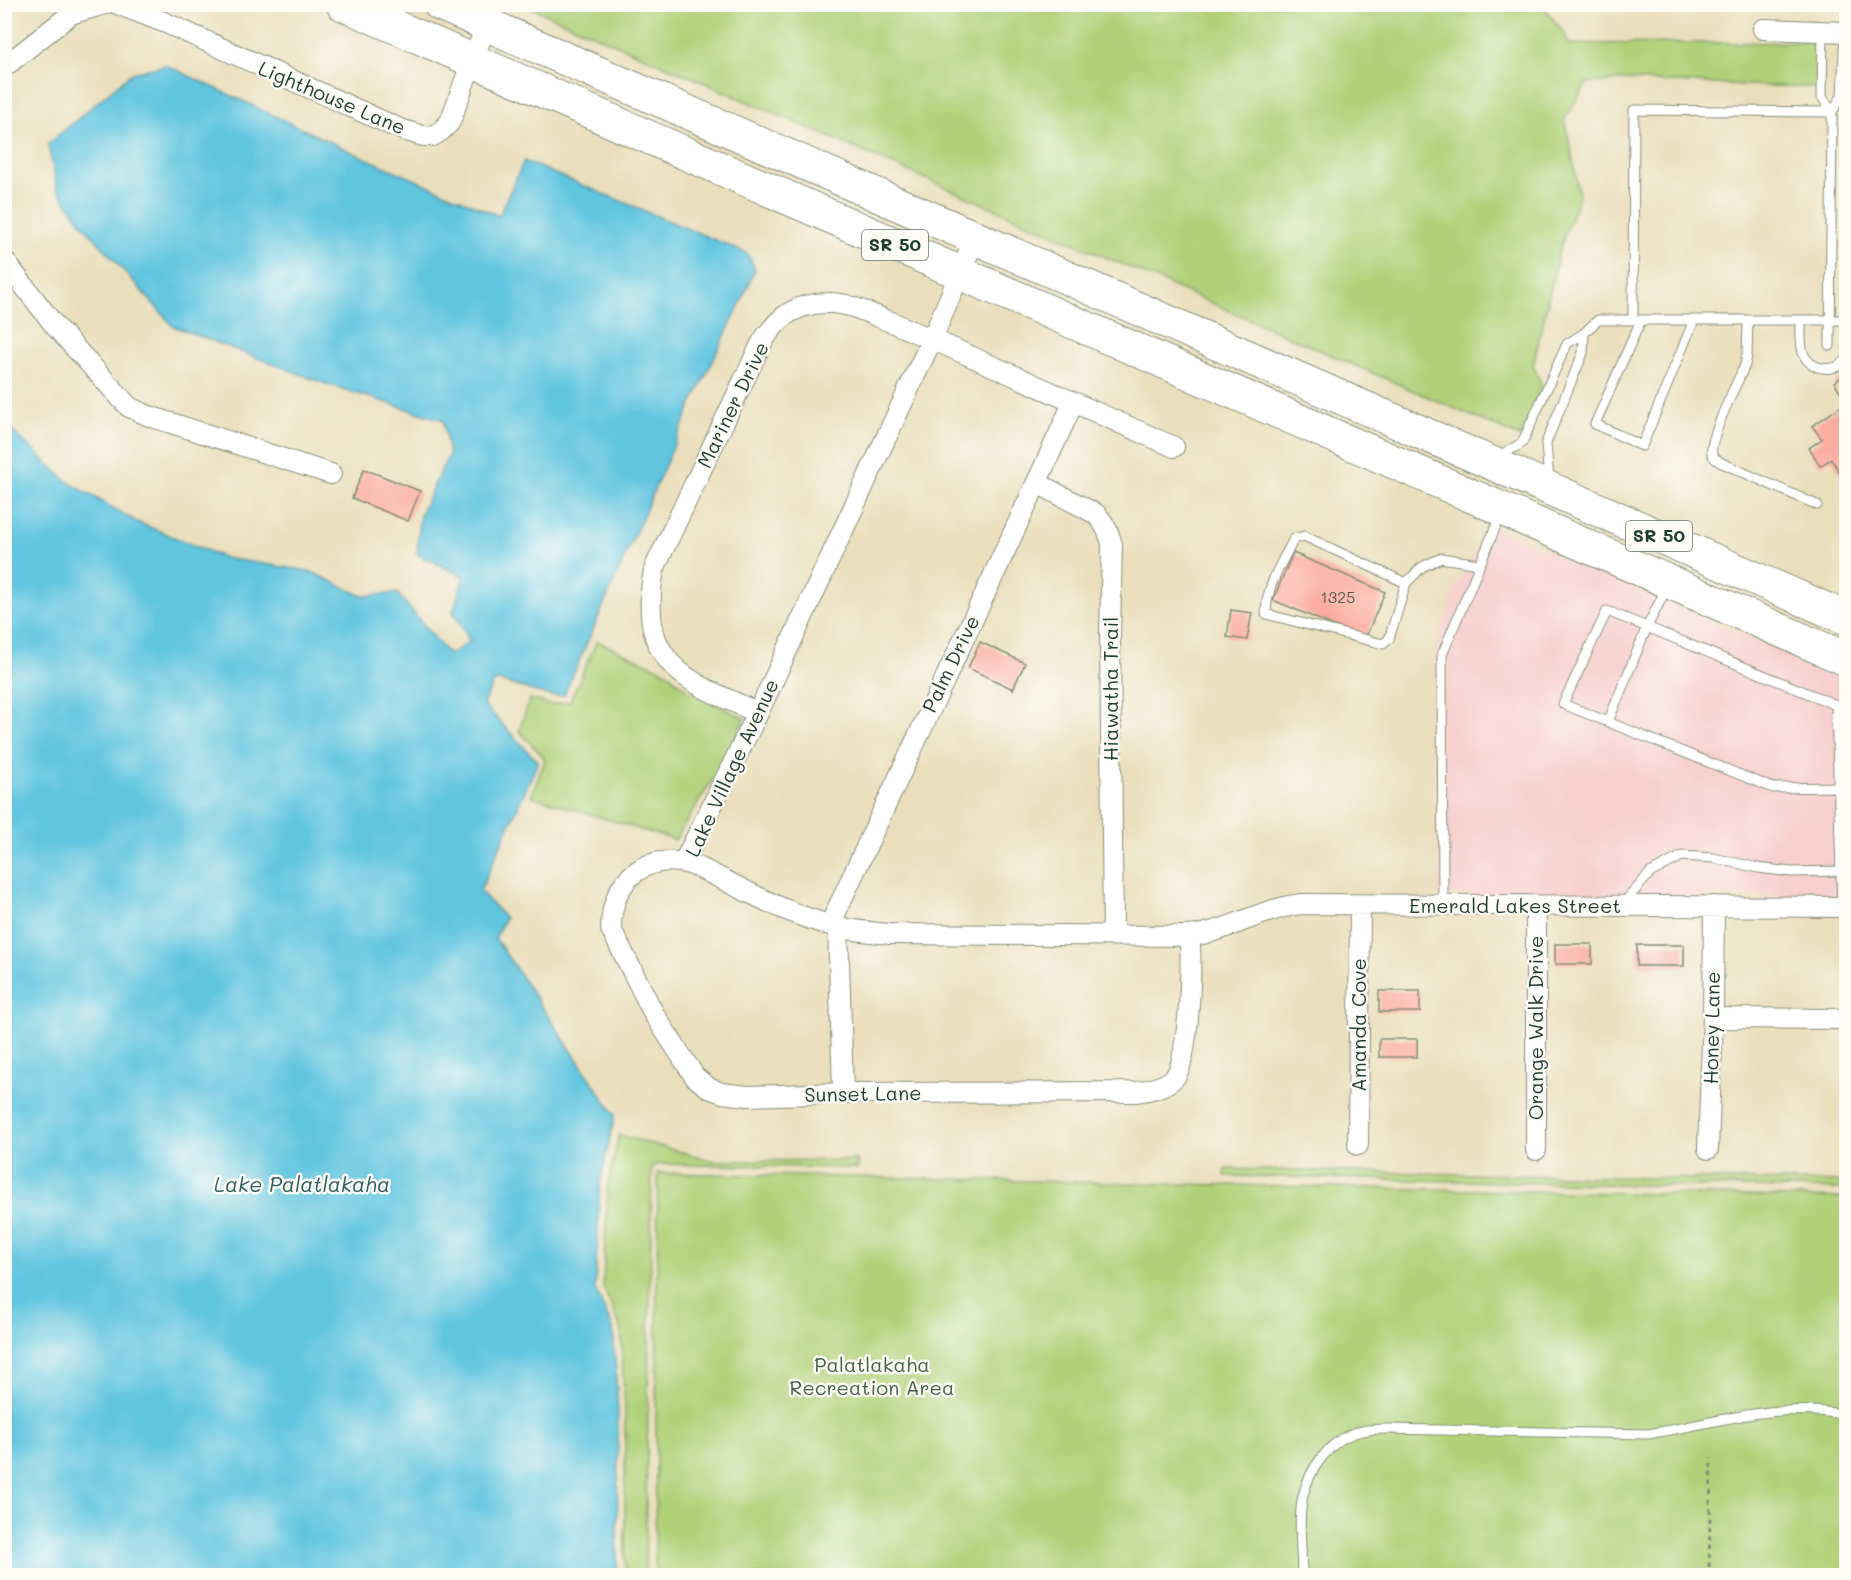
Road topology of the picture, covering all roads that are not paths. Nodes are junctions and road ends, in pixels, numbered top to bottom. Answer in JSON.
{"nodes":[{"id":1,"x":105,"y":4,"type":"edge"},
{"id":2,"x":117,"y":4,"type":"edge"},
{"id":3,"x":343,"y":4,"type":"edge"},
{"id":4,"x":440,"y":4,"type":"edge"},
{"id":5,"x":487,"y":25,"type":"junction"},
{"id":6,"x":1763,"y":29,"type":"dead end"},
{"id":7,"x":1823,"y":31,"type":"junction"},
{"id":8,"x":1846,"y":32,"type":"edge"},
{"id":9,"x":472,"y":61,"type":"junction"},
{"id":10,"x":4,"y":67,"type":"edge"},
{"id":11,"x":1844,"y":98,"type":"edge"},
{"id":12,"x":1832,"y":112,"type":"junction"},
{"id":13,"x":975,"y":238,"type":"junction"},
{"id":14,"x":4,"y":260,"type":"edge"},
{"id":15,"x":960,"y":273,"type":"junction"},
{"id":16,"x":1637,"y":320,"type":"junction"},
{"id":17,"x":1694,"y":320,"type":"junction"},
{"id":18,"x":1748,"y":320,"type":"junction"},
{"id":19,"x":1801,"y":320,"type":"junction"},
{"id":20,"x":1830,"y":320,"type":"junction"},
{"id":21,"x":1846,"y":320,"type":"edge"},
{"id":22,"x":1584,"y":333,"type":"junction"},
{"id":23,"x":932,"y":339,"type":"junction"},
{"id":24,"x":1830,"y":346,"type":"dead end"},
{"id":25,"x":1846,"y":360,"type":"edge"},
{"id":26,"x":1073,"y":403,"type":"junction"},
{"id":27,"x":1174,"y":447,"type":"dead end"},
{"id":28,"x":1490,"y":462,"type":"junction"},
{"id":29,"x":331,"y":474,"type":"dead end"},
{"id":30,"x":1037,"y":483,"type":"junction"},
{"id":31,"x":1549,"y":488,"type":"junction"},
{"id":32,"x":1817,"y":505,"type":"dead end"},
{"id":33,"x":1503,"y":509,"type":"junction"},
{"id":34,"x":1479,"y":564,"type":"junction"},
{"id":35,"x":1670,"y":582,"type":"junction"},
{"id":36,"x":1406,"y":583,"type":"junction"},
{"id":37,"x":1846,"y":618,"type":"edge"},
{"id":38,"x":1647,"y":627,"type":"junction"},
{"id":39,"x":1846,"y":659,"type":"edge"},
{"id":40,"x":1836,"y":705,"type":"junction"},
{"id":41,"x":758,"y":713,"type":"junction"},
{"id":42,"x":1846,"y":714,"type":"edge"},
{"id":43,"x":1608,"y":722,"type":"junction"},
{"id":44,"x":1838,"y":787,"type":"junction"},
{"id":45,"x":684,"y":862,"type":"junction"},
{"id":46,"x":1844,"y":871,"type":"edge"},
{"id":47,"x":1360,"y":905,"type":"junction"},
{"id":48,"x":1443,"y":906,"type":"junction"},
{"id":49,"x":1536,"y":906,"type":"junction"},
{"id":50,"x":1621,"y":906,"type":"junction"},
{"id":51,"x":1714,"y":906,"type":"junction"},
{"id":52,"x":1844,"y":907,"type":"edge"},
{"id":53,"x":834,"y":926,"type":"junction"},
{"id":54,"x":1113,"y":935,"type":"junction"},
{"id":55,"x":1189,"y":936,"type":"junction"},
{"id":56,"x":1713,"y":1018,"type":"junction"},
{"id":57,"x":1846,"y":1019,"type":"edge"},
{"id":58,"x":843,"y":1093,"type":"junction"},
{"id":59,"x":1358,"y":1145,"type":"dead end"},
{"id":60,"x":1708,"y":1149,"type":"dead end"},
{"id":61,"x":1536,"y":1150,"type":"dead end"},
{"id":62,"x":1846,"y":1415,"type":"edge"},
{"id":63,"x":1302,"y":1575,"type":"edge"}],
"edges":[{"from":1,"to":10,"type":"street"},
{"from":2,"to":9,"type":"street","name":"Lighthouse Lane"},
{"from":3,"to":9,"type":"highway","number":"SR 50"},
{"from":4,"to":5,"type":"highway","number":"SR 50"},
{"from":5,"to":9,"type":"street","name":"Lighthouse Lane"},
{"from":5,"to":13,"type":"highway","number":"SR 50"},
{"from":6,"to":7,"type":"street"},
{"from":7,"to":8,"type":"street"},
{"from":7,"to":12,"type":"lane"},
{"from":8,"to":11,"type":"lane"},
{"from":9,"to":15,"type":"highway","number":"SR 50"},
{"from":11,"to":12,"type":"lane"},
{"from":12,"to":16,"type":"lane"},
{"from":12,"to":20,"type":"lane"},
{"from":13,"to":15,"type":"street","name":"Lake Village Avenue"},
{"from":13,"to":28,"type":"highway","number":"SR 50"},
{"from":14,"to":29,"type":"street"},
{"from":15,"to":23,"type":"street","name":"Lake Village Avenue"},
{"from":15,"to":33,"type":"highway","number":"SR 50"},
{"from":16,"to":17,"type":"lane"},
{"from":16,"to":17,"type":"lane"},
{"from":16,"to":22,"type":"lane"},
{"from":17,"to":18,"type":"lane"},
{"from":18,"to":19,"type":"lane"},
{"from":18,"to":32,"type":"lane"},
{"from":19,"to":20,"type":"lane"},
{"from":19,"to":25,"type":"lane"},
{"from":20,"to":21,"type":"lane"},
{"from":20,"to":24,"type":"lane"},
{"from":22,"to":28,"type":"lane"},
{"from":22,"to":31,"type":"lane"},
{"from":23,"to":26,"type":"street","name":"Mariner Drive"},
{"from":23,"to":41,"type":"street","name":"Lake Village Avenue"},
{"from":23,"to":41,"type":"street","name":"Mariner Drive"},
{"from":26,"to":27,"type":"street","name":"Mariner Drive"},
{"from":26,"to":30,"type":"street","name":"Palm Drive"},
{"from":28,"to":31,"type":"highway","number":"SR 50"},
{"from":30,"to":53,"type":"street","name":"Palm Drive"},
{"from":30,"to":54,"type":"street","name":"Hiawatha Trail"},
{"from":31,"to":37,"type":"highway","number":"SR 50"},
{"from":33,"to":34,"type":"lane"},
{"from":33,"to":35,"type":"highway","number":"SR 50"},
{"from":34,"to":36,"type":"lane"},
{"from":34,"to":48,"type":"lane"},
{"from":35,"to":38,"type":"lane"},
{"from":35,"to":39,"type":"highway","number":"SR 50"},
{"from":36,"to":36,"type":"lane"},
{"from":38,"to":40,"type":"lane"},
{"from":38,"to":43,"type":"lane"},
{"from":38,"to":43,"type":"lane"},
{"from":40,"to":42,"type":"lane"},
{"from":40,"to":44,"type":"lane"},
{"from":41,"to":45,"type":"street","name":"Lake Village Avenue"},
{"from":43,"to":44,"type":"lane"},
{"from":44,"to":46,"type":"lane"},
{"from":45,"to":53,"type":"street","name":"Lake Village Avenue"},
{"from":45,"to":58,"type":"street","name":"Sunset Lane"},
{"from":46,"to":50,"type":"lane"},
{"from":46,"to":52,"type":"lane"},
{"from":47,"to":48,"type":"street","name":"Emerald Lakes Street"},
{"from":47,"to":55,"type":"street","name":"Emerald Lakes Street"},
{"from":47,"to":59,"type":"street","name":"Amanda Cove"},
{"from":48,"to":49,"type":"street","name":"Emerald Lakes Street"},
{"from":49,"to":50,"type":"street","name":"Emerald Lakes Street"},
{"from":49,"to":61,"type":"street","name":"Orange Walk Drive"},
{"from":50,"to":51,"type":"street","name":"Emerald Lakes Street"},
{"from":51,"to":52,"type":"street","name":"Emerald Lakes Street"},
{"from":51,"to":56,"type":"street","name":"Honey Lane"},
{"from":53,"to":54,"type":"street","name":"Lake Village Avenue"},
{"from":53,"to":58,"type":"street","name":"Palm Drive"},
{"from":54,"to":55,"type":"street","name":"Lake Village Avenue"},
{"from":55,"to":58,"type":"street","name":"Sunset Lane"},
{"from":56,"to":57,"type":"street"},
{"from":56,"to":60,"type":"street","name":"Honey Lane"},
{"from":62,"to":63,"type":"lane"}]}
